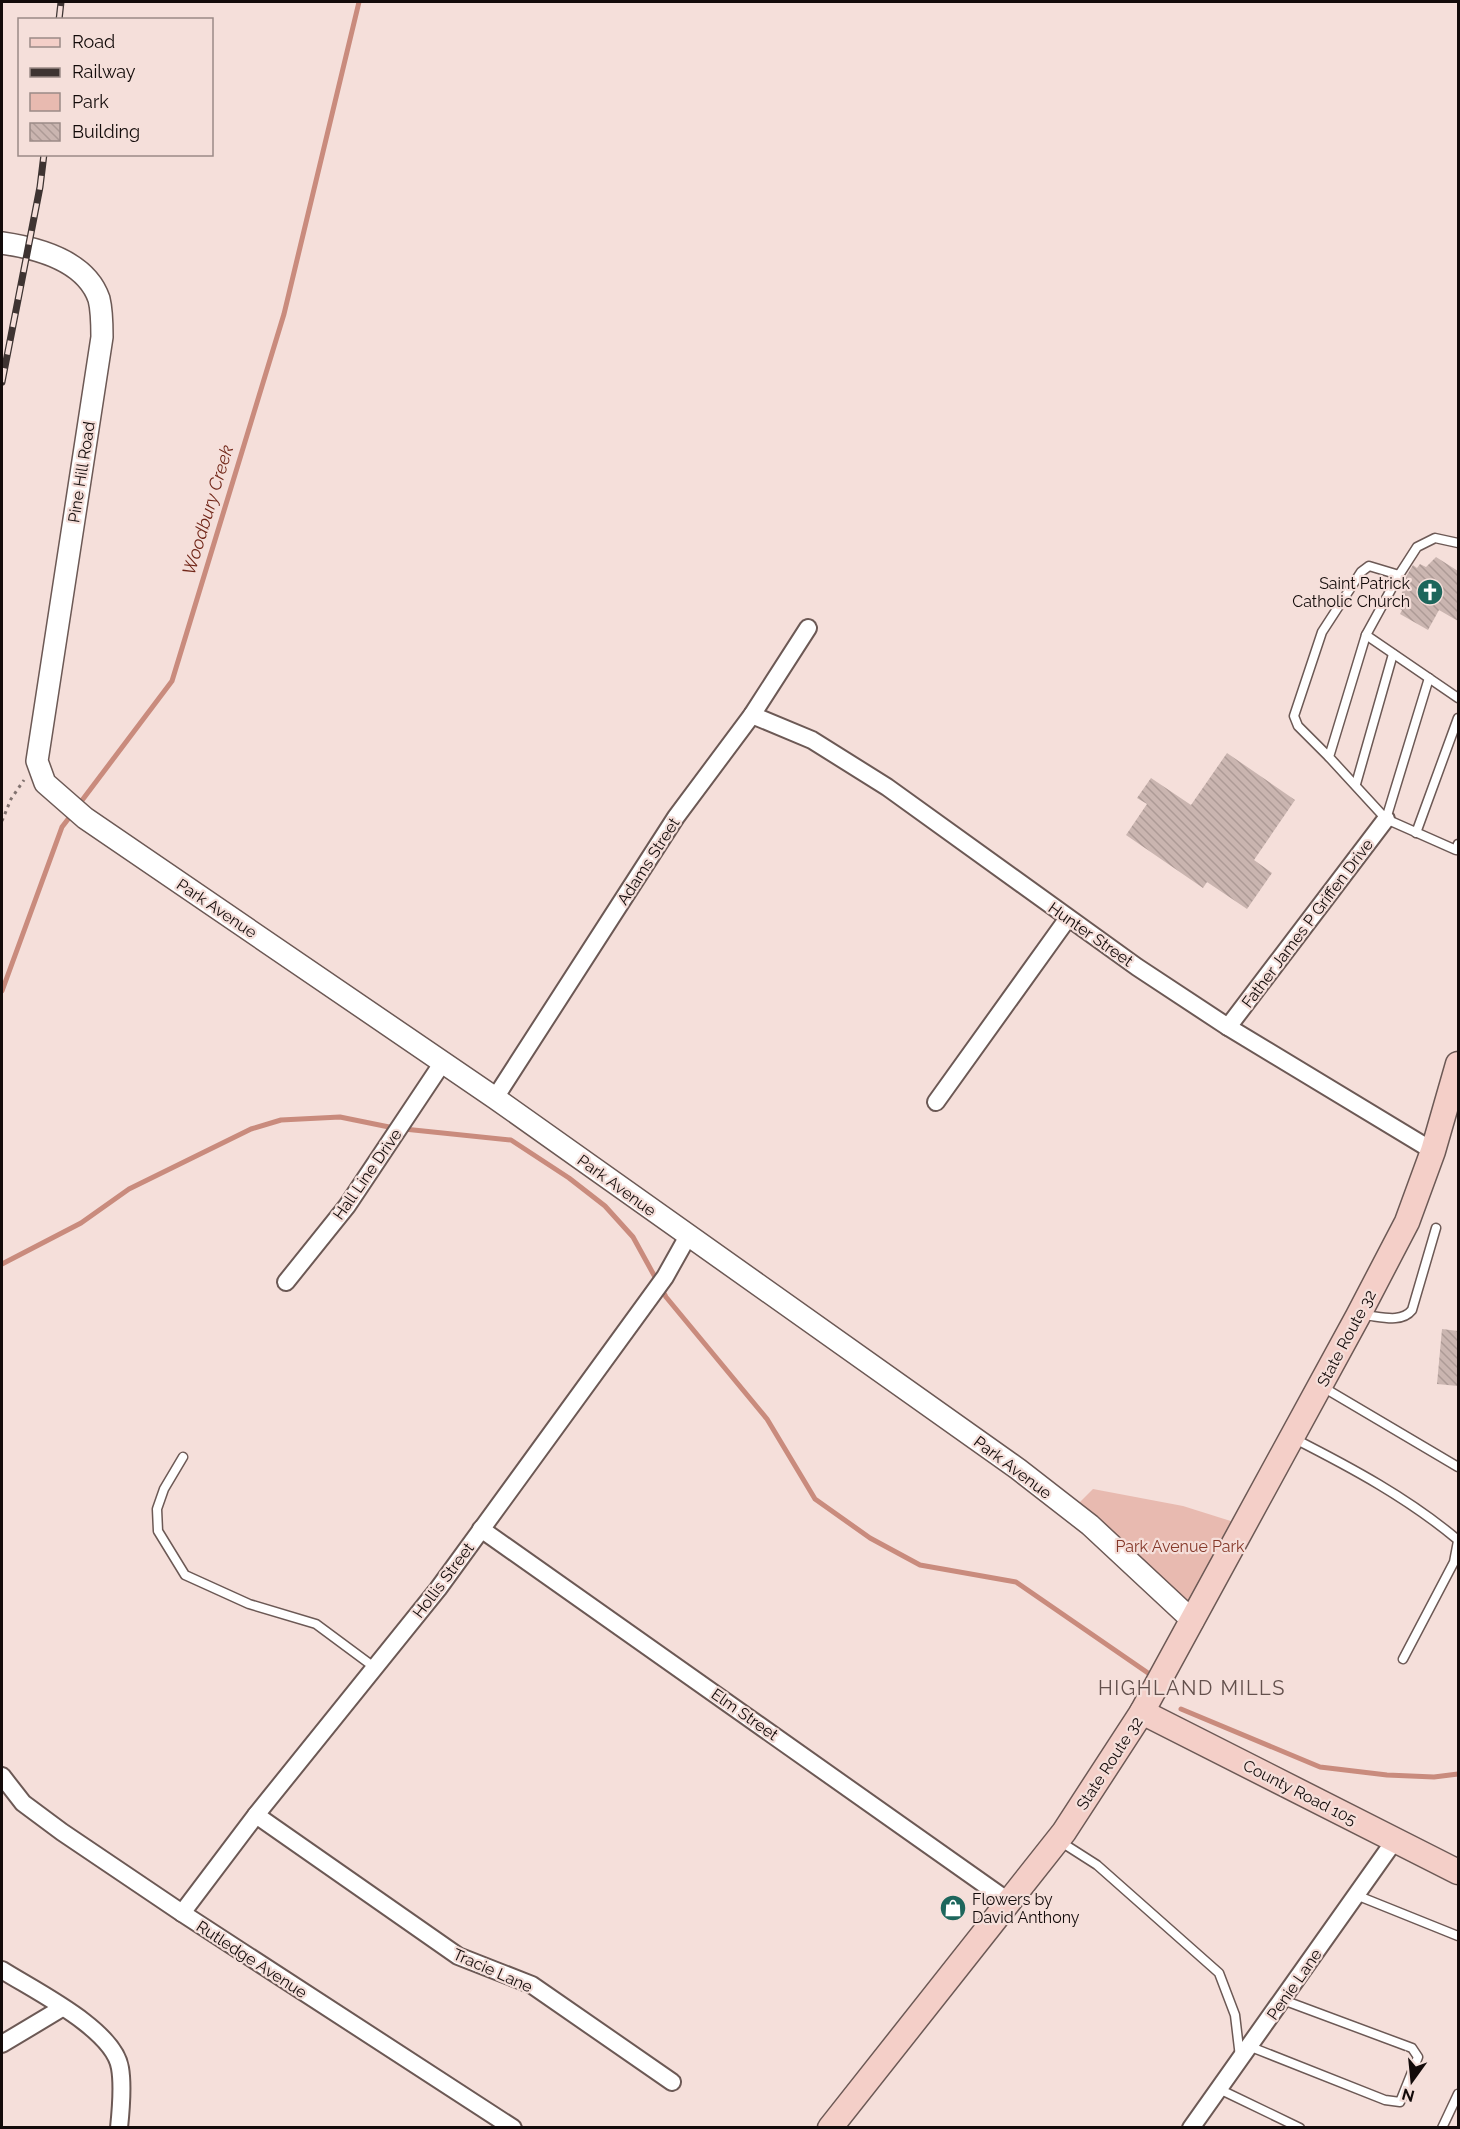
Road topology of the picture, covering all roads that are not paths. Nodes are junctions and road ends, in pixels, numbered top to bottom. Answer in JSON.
{"nodes":[{"id":1,"x":2,"y":243,"type":"edge"},
{"id":2,"x":1458,"y":543,"type":"edge"},
{"id":3,"x":1399,"y":575,"type":"junction"},
{"id":4,"x":808,"y":628,"type":"dead end"},
{"id":5,"x":1366,"y":635,"type":"junction"},
{"id":6,"x":1393,"y":654,"type":"junction"},
{"id":7,"x":1429,"y":678,"type":"junction"},
{"id":8,"x":1458,"y":698,"type":"edge"},
{"id":9,"x":752,"y":715,"type":"junction"},
{"id":10,"x":1458,"y":718,"type":"edge"},
{"id":11,"x":1329,"y":758,"type":"junction"},
{"id":12,"x":37,"y":761,"type":"joint"},
{"id":13,"x":1356,"y":783,"type":"junction"},
{"id":14,"x":1386,"y":819,"type":"junction"},
{"id":15,"x":1416,"y":833,"type":"junction"},
{"id":16,"x":1458,"y":844,"type":"edge"},
{"id":17,"x":1068,"y":918,"type":"junction"},
{"id":18,"x":1228,"y":1027,"type":"junction"},
{"id":19,"x":443,"y":1062,"type":"junction"},
{"id":20,"x":1458,"y":1064,"type":"edge"},
{"id":21,"x":495,"y":1098,"type":"junction"},
{"id":22,"x":936,"y":1102,"type":"dead end"},
{"id":23,"x":1433,"y":1151,"type":"junction"},
{"id":24,"x":1436,"y":1228,"type":"dead end"},
{"id":25,"x":688,"y":1236,"type":"junction"},
{"id":26,"x":286,"y":1282,"type":"dead end"},
{"id":27,"x":1360,"y":1314,"type":"junction"},
{"id":28,"x":1321,"y":1386,"type":"junction"},
{"id":29,"x":1293,"y":1438,"type":"junction"},
{"id":30,"x":183,"y":1457,"type":"dead end"},
{"id":31,"x":1458,"y":1467,"type":"edge"},
{"id":32,"x":481,"y":1529,"type":"junction"},
{"id":33,"x":1458,"y":1541,"type":"edge"},
{"id":34,"x":1193,"y":1621,"type":"junction"},
{"id":35,"x":1404,"y":1659,"type":"dead end"},
{"id":36,"x":374,"y":1667,"type":"junction"},
{"id":37,"x":1142,"y":1712,"type":"junction"},
{"id":38,"x":2,"y":1776,"type":"edge"},
{"id":39,"x":256,"y":1815,"type":"junction"},
{"id":40,"x":1058,"y":1840,"type":"junction"},
{"id":41,"x":1395,"y":1840,"type":"junction"},
{"id":42,"x":1458,"y":1872,"type":"edge"},
{"id":43,"x":1356,"y":1895,"type":"junction"},
{"id":44,"x":1008,"y":1901,"type":"junction"},
{"id":45,"x":182,"y":1913,"type":"junction"},
{"id":46,"x":1458,"y":1936,"type":"edge"},
{"id":47,"x":2,"y":1970,"type":"edge"},
{"id":48,"x":1282,"y":2000,"type":"junction"},
{"id":49,"x":62,"y":2008,"type":"junction"},
{"id":50,"x":2,"y":2044,"type":"edge"},
{"id":51,"x":1251,"y":2047,"type":"junction"},
{"id":52,"x":1241,"y":2061,"type":"junction"},
{"id":53,"x":672,"y":2082,"type":"dead end"},
{"id":54,"x":1220,"y":2090,"type":"junction"},
{"id":55,"x":1458,"y":2094,"type":"edge"},
{"id":56,"x":119,"y":2127,"type":"edge"},
{"id":57,"x":513,"y":2127,"type":"edge"},
{"id":58,"x":830,"y":2127,"type":"edge"},
{"id":59,"x":1191,"y":2127,"type":"edge"},
{"id":60,"x":1300,"y":2127,"type":"edge"},
{"id":61,"x":1442,"y":2127,"type":"edge"}],
"edges":[{"from":1,"to":12,"type":"street","name":"Pine Hill Road"},
{"from":2,"to":3,"type":"lane"},
{"from":3,"to":5,"type":"lane"},
{"from":3,"to":11,"type":"lane"},
{"from":4,"to":9,"type":"street","name":"Adams Street"},
{"from":5,"to":6,"type":"lane"},
{"from":5,"to":11,"type":"lane"},
{"from":6,"to":7,"type":"lane"},
{"from":6,"to":13,"type":"lane"},
{"from":7,"to":8,"type":"lane"},
{"from":7,"to":14,"type":"lane"},
{"from":9,"to":17,"type":"street","name":"Hunter Street"},
{"from":9,"to":21,"type":"street","name":"Adams Street"},
{"from":10,"to":15,"type":"lane"},
{"from":11,"to":13,"type":"lane"},
{"from":12,"to":19,"type":"street","name":"Park Avenue"},
{"from":13,"to":14,"type":"lane"},
{"from":14,"to":15,"type":"lane"},
{"from":14,"to":18,"type":"street","name":"Father James P Griffen Drive"},
{"from":15,"to":16,"type":"lane"},
{"from":17,"to":18,"type":"street","name":"Hunter Street"},
{"from":17,"to":22,"type":"street"},
{"from":18,"to":23,"type":"street","name":"Hunter Street"},
{"from":19,"to":21,"type":"street","name":"Park Avenue"},
{"from":19,"to":26,"type":"street","name":"Hall Line Drive"},
{"from":20,"to":23,"type":"main road","name":"State Route 32"},
{"from":21,"to":25,"type":"street","name":"Park Avenue"},
{"from":23,"to":27,"type":"main road","name":"State Route 32"},
{"from":24,"to":27,"type":"lane"},
{"from":25,"to":32,"type":"street","name":"Hollis Street"},
{"from":25,"to":34,"type":"street","name":"Park Avenue"},
{"from":27,"to":28,"type":"main road","name":"State Route 32"},
{"from":28,"to":29,"type":"main road","name":"State Route 32"},
{"from":28,"to":31,"type":"lane"},
{"from":29,"to":33,"type":"lane"},
{"from":29,"to":34,"type":"main road","name":"State Route 32"},
{"from":30,"to":36,"type":"lane"},
{"from":32,"to":36,"type":"street","name":"Hollis Street"},
{"from":32,"to":44,"type":"street","name":"Elm Street"},
{"from":33,"to":35,"type":"lane"},
{"from":34,"to":37,"type":"main road","name":"State Route 32"},
{"from":36,"to":39,"type":"street","name":"Hollis Street"},
{"from":37,"to":40,"type":"main road","name":"State Route 32"},
{"from":37,"to":41,"type":"main road","name":"County Road 105"},
{"from":38,"to":45,"type":"street","name":"Rutledge Avenue"},
{"from":39,"to":45,"type":"street","name":"Hollis Street"},
{"from":39,"to":53,"type":"street","name":"Tracie Lane"},
{"from":40,"to":44,"type":"main road","name":"State Route 32"},
{"from":40,"to":52,"type":"lane"},
{"from":41,"to":42,"type":"main road","name":"County Road 105"},
{"from":41,"to":43,"type":"street","name":"Penie Lane"},
{"from":43,"to":46,"type":"lane"},
{"from":43,"to":48,"type":"street","name":"Penie Lane"},
{"from":44,"to":58,"type":"main road","name":"State Route 32"},
{"from":45,"to":57,"type":"street","name":"Rutledge Avenue"},
{"from":47,"to":49,"type":"street"},
{"from":48,"to":51,"type":"street","name":"Penie Lane"},
{"from":48,"to":51,"type":"lane"},
{"from":49,"to":50,"type":"street"},
{"from":49,"to":56,"type":"street"},
{"from":51,"to":52,"type":"street","name":"Penie Lane"},
{"from":52,"to":54,"type":"street","name":"Penie Lane"},
{"from":54,"to":59,"type":"street","name":"Penie Lane"},
{"from":54,"to":60,"type":"lane"},
{"from":55,"to":61,"type":"lane"}]}
